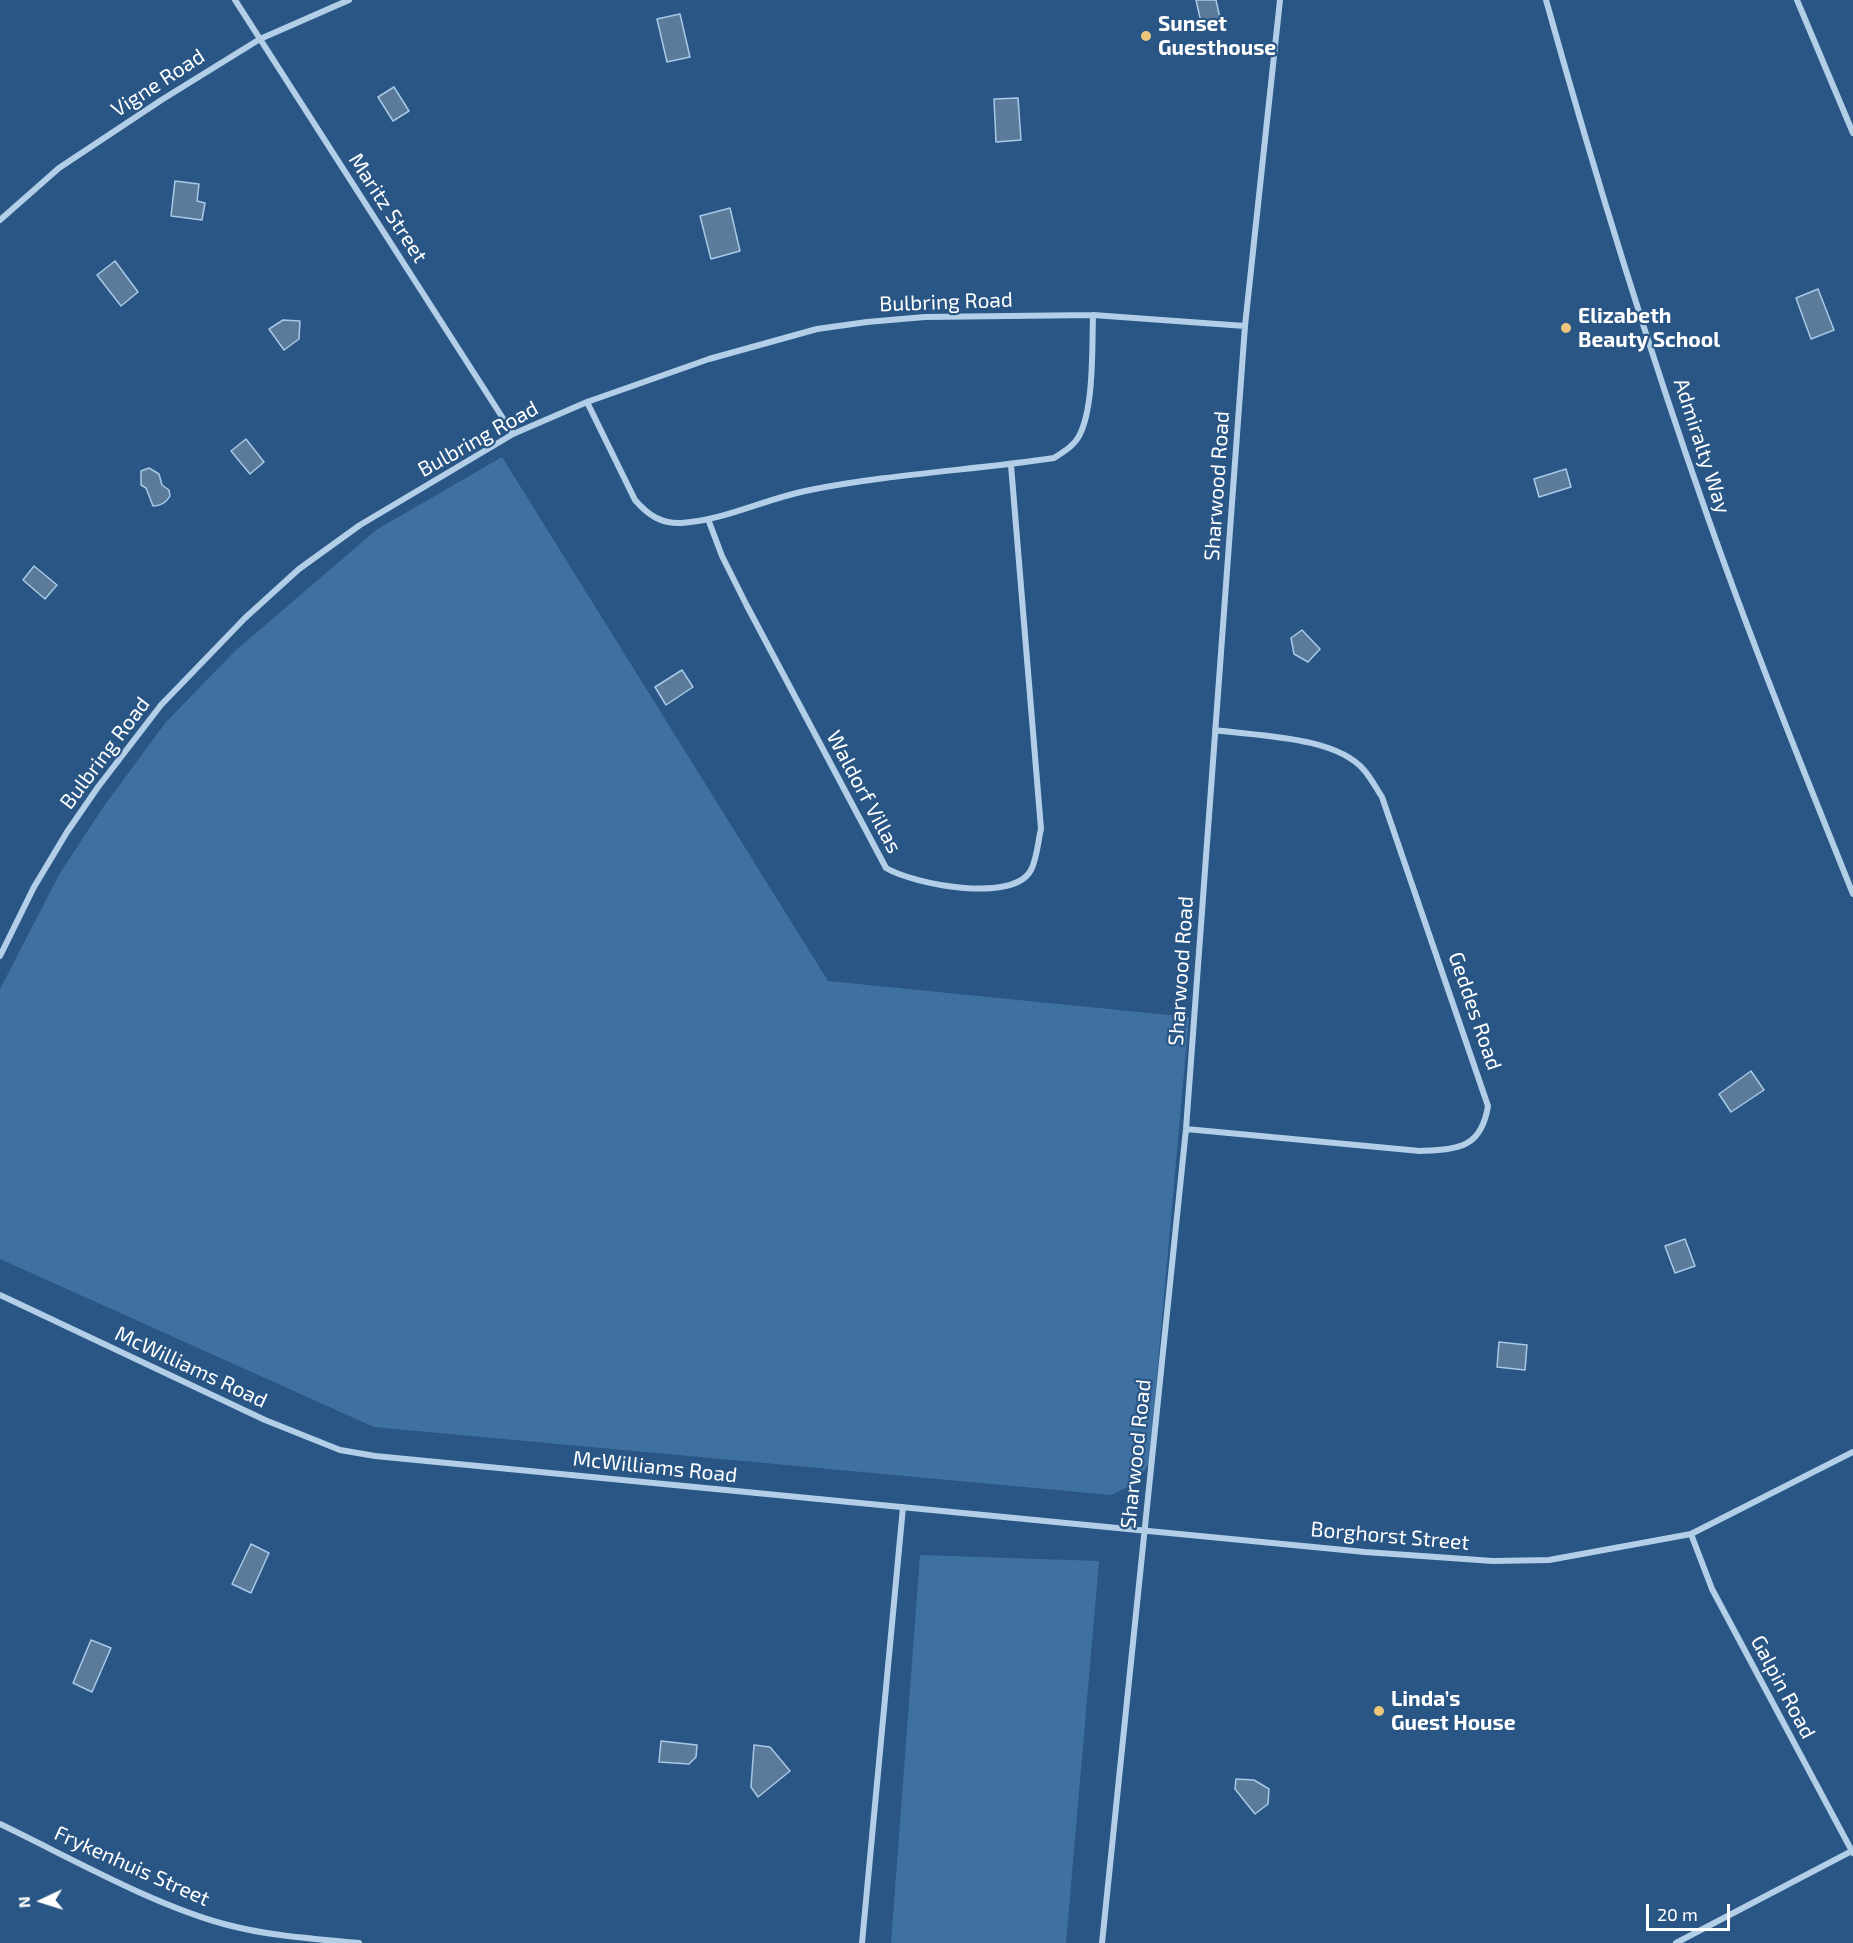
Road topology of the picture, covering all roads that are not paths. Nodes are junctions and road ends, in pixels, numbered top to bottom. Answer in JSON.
{"nodes":[{"id":1,"x":235,"y":0,"type":"edge"},
{"id":2,"x":349,"y":0,"type":"edge"},
{"id":3,"x":1280,"y":0,"type":"edge"},
{"id":4,"x":1546,"y":0,"type":"edge"},
{"id":5,"x":1797,"y":0,"type":"edge"},
{"id":6,"x":260,"y":39,"type":"junction"},
{"id":7,"x":1853,"y":133,"type":"edge"},
{"id":8,"x":0,"y":220,"type":"edge"},
{"id":9,"x":1092,"y":315,"type":"junction"},
{"id":10,"x":1245,"y":326,"type":"junction"},
{"id":11,"x":587,"y":402,"type":"junction"},
{"id":12,"x":513,"y":434,"type":"junction"},
{"id":13,"x":1011,"y":465,"type":"junction"},
{"id":14,"x":708,"y":519,"type":"junction"},
{"id":15,"x":1215,"y":730,"type":"junction"},
{"id":16,"x":1853,"y":894,"type":"edge"},
{"id":17,"x":0,"y":956,"type":"edge"},
{"id":18,"x":1186,"y":1129,"type":"junction"},
{"id":19,"x":0,"y":1295,"type":"edge"},
{"id":20,"x":1853,"y":1452,"type":"edge"},
{"id":21,"x":903,"y":1507,"type":"junction"},
{"id":22,"x":1145,"y":1530,"type":"junction"},
{"id":23,"x":1691,"y":1534,"type":"junction"},
{"id":24,"x":0,"y":1824,"type":"edge"},
{"id":25,"x":1852,"y":1852,"type":"edge"},
{"id":26,"x":359,"y":1943,"type":"edge"},
{"id":27,"x":862,"y":1943,"type":"edge"},
{"id":28,"x":1102,"y":1943,"type":"edge"},
{"id":29,"x":1676,"y":1943,"type":"edge"}],
"edges":[{"from":1,"to":6,"type":"street","name":"Maritz Street"},
{"from":2,"to":6,"type":"street","name":"Vigne Road"},
{"from":3,"to":10,"type":"street","name":"Sharwood Road"},
{"from":4,"to":16,"type":"street","name":"Admiralty Way"},
{"from":5,"to":7,"type":"street"},
{"from":6,"to":8,"type":"street","name":"Vigne Road"},
{"from":6,"to":12,"type":"street","name":"Maritz Street"},
{"from":9,"to":10,"type":"street","name":"Bulbring Road"},
{"from":9,"to":11,"type":"street","name":"Bulbring Road"},
{"from":9,"to":13,"type":"street"},
{"from":10,"to":15,"type":"street","name":"Sharwood Road"},
{"from":11,"to":12,"type":"street","name":"Bulbring Road"},
{"from":11,"to":14,"type":"street"},
{"from":12,"to":17,"type":"street","name":"Bulbring Road"},
{"from":13,"to":14,"type":"street"},
{"from":13,"to":14,"type":"street","name":"Waldorf Villas"},
{"from":15,"to":18,"type":"street","name":"Sharwood Road"},
{"from":15,"to":18,"type":"street","name":"Geddes Road"},
{"from":18,"to":22,"type":"street","name":"Sharwood Road"},
{"from":19,"to":21,"type":"street","name":"McWilliams Road"},
{"from":20,"to":23,"type":"street","name":"Borghorst Street"},
{"from":21,"to":22,"type":"street","name":"Borghorst Street"},
{"from":21,"to":27,"type":"street"},
{"from":22,"to":23,"type":"street","name":"Borghorst Street"},
{"from":22,"to":28,"type":"street","name":"Sharwood Road"},
{"from":23,"to":25,"type":"street","name":"Galpin Road"},
{"from":24,"to":26,"type":"street","name":"Frykenhuis Street"},
{"from":25,"to":29,"type":"street"}]}
